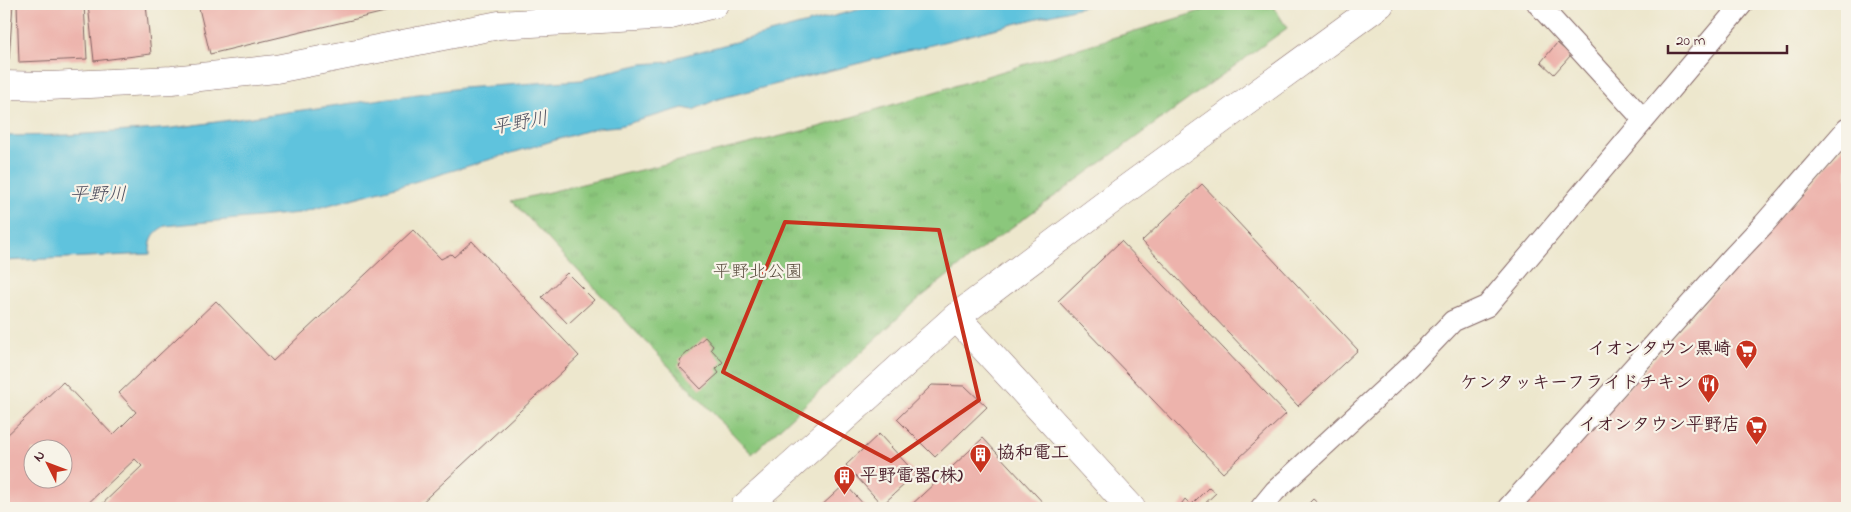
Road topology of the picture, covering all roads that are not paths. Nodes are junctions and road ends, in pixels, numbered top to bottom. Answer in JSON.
{"nodes":[{"id":1,"x":714,"y":4,"type":"edge"},
{"id":2,"x":1380,"y":4,"type":"edge"},
{"id":3,"x":1538,"y":4,"type":"edge"},
{"id":4,"x":1742,"y":4,"type":"edge"},
{"id":5,"x":665,"y":9,"type":"edge"},
{"id":6,"x":4,"y":85,"type":"edge"},
{"id":7,"x":1643,"y":119,"type":"junction"},
{"id":8,"x":1847,"y":129,"type":"edge"},
{"id":9,"x":956,"y":317,"type":"junction"},
{"id":10,"x":744,"y":508,"type":"edge"},
{"id":11,"x":1132,"y":508,"type":"edge"},
{"id":12,"x":1261,"y":508,"type":"edge"},
{"id":13,"x":1508,"y":508,"type":"edge"}],
"edges":[{"from":1,"to":5,"type":"street"},
{"from":2,"to":9,"type":"street"},
{"from":3,"to":7,"type":"lane"},
{"from":4,"to":7,"type":"lane"},
{"from":5,"to":6,"type":"street"},
{"from":7,"to":12,"type":"lane"},
{"from":8,"to":13,"type":"lane"},
{"from":9,"to":10,"type":"street"},
{"from":9,"to":11,"type":"street"}]}
